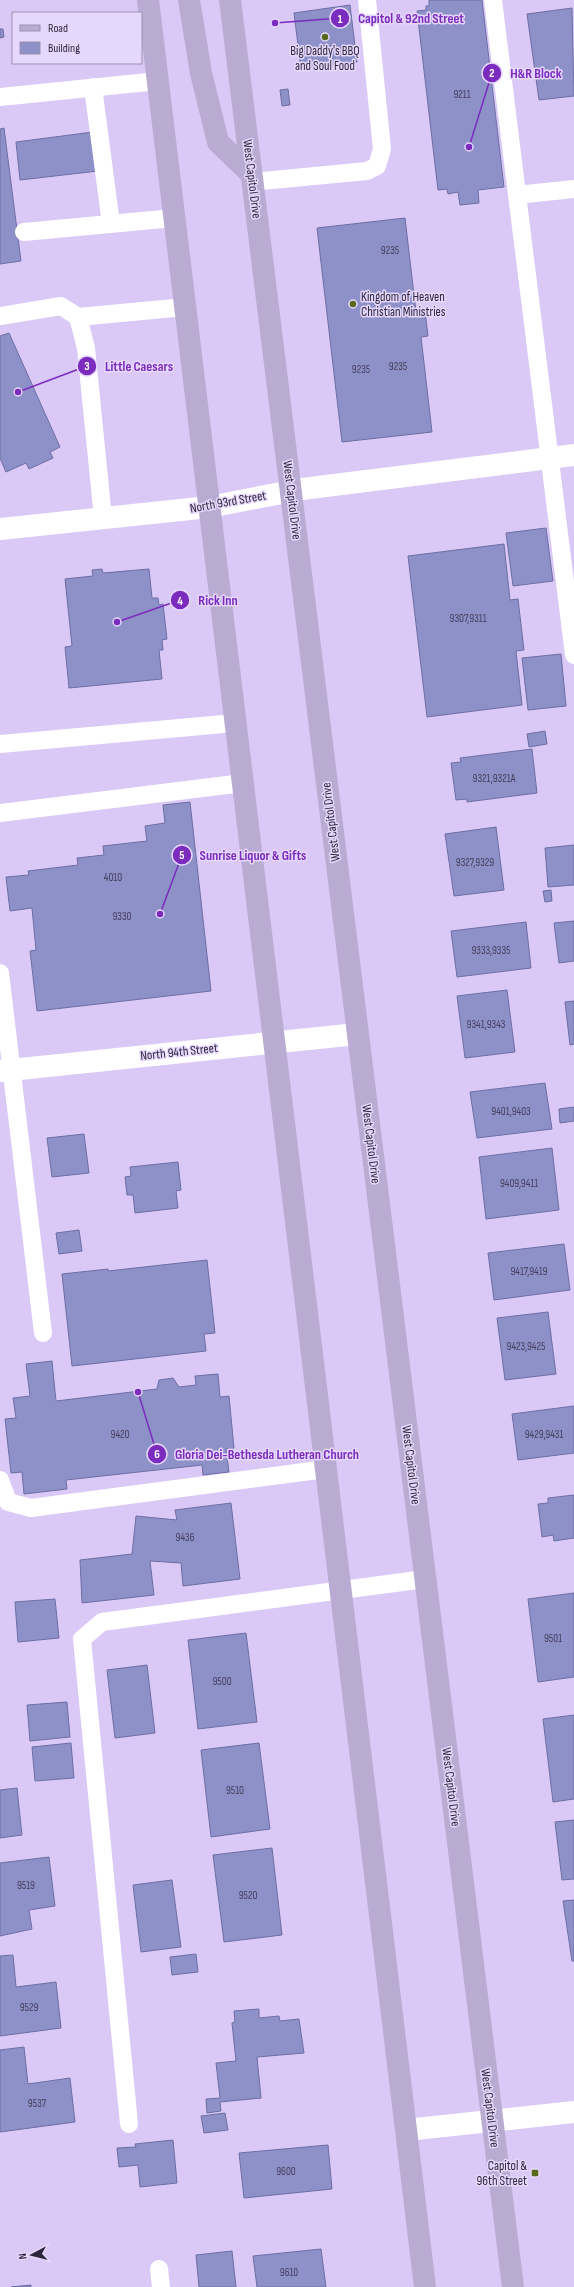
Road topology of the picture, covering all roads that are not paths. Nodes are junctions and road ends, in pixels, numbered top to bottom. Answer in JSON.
{"nodes":[{"id":1,"x":148,"y":0,"type":"edge"},
{"id":2,"x":189,"y":0,"type":"edge"},
{"id":3,"x":230,"y":0,"type":"edge"},
{"id":4,"x":367,"y":0,"type":"edge"},
{"id":5,"x":493,"y":0,"type":"edge"},
{"id":6,"x":158,"y":81,"type":"junction"},
{"id":7,"x":93,"y":87,"type":"junction"},
{"id":8,"x":0,"y":97,"type":"edge"},
{"id":9,"x":252,"y":178,"type":"junction"},
{"id":10,"x":574,"y":189,"type":"edge"},
{"id":11,"x":517,"y":195,"type":"junction"},
{"id":12,"x":174,"y":218,"type":"junction"},
{"id":13,"x":111,"y":224,"type":"junction"},
{"id":14,"x":24,"y":232,"type":"dead end"},
{"id":15,"x":185,"y":307,"type":"junction"},
{"id":16,"x":0,"y":316,"type":"edge"},
{"id":17,"x":78,"y":317,"type":"junction"},
{"id":18,"x":574,"y":455,"type":"edge"},
{"id":19,"x":550,"y":457,"type":"junction"},
{"id":20,"x":290,"y":491,"type":"junction"},
{"id":21,"x":209,"y":507,"type":"junction"},
{"id":22,"x":103,"y":518,"type":"junction"},
{"id":23,"x":0,"y":529,"type":"edge"},
{"id":24,"x":574,"y":655,"type":"edge"},
{"id":25,"x":235,"y":723,"type":"junction"},
{"id":26,"x":0,"y":744,"type":"edge"},
{"id":27,"x":243,"y":783,"type":"junction"},
{"id":28,"x":0,"y":813,"type":"edge"},
{"id":29,"x":0,"y":973,"type":"edge"},
{"id":30,"x":357,"y":1034,"type":"junction"},
{"id":31,"x":274,"y":1042,"type":"junction"},
{"id":32,"x":6,"y":1071,"type":"edge"},
{"id":33,"x":43,"y":1333,"type":"dead end"},
{"id":34,"x":326,"y":1469,"type":"junction"},
{"id":35,"x":0,"y":1480,"type":"edge"},
{"id":36,"x":425,"y":1579,"type":"junction"},
{"id":37,"x":340,"y":1590,"type":"junction"},
{"id":38,"x":574,"y":2112,"type":"edge"},
{"id":39,"x":492,"y":2122,"type":"junction"},
{"id":40,"x":129,"y":2124,"type":"dead end"},
{"id":41,"x":406,"y":2130,"type":"junction"},
{"id":42,"x":159,"y":2269,"type":"dead end"},
{"id":43,"x":161,"y":2287,"type":"edge"},
{"id":44,"x":425,"y":2287,"type":"edge"},
{"id":45,"x":512,"y":2287,"type":"edge"}],
"edges":[{"from":1,"to":6,"type":"main road"},
{"from":2,"to":9,"type":"main road"},
{"from":3,"to":9,"type":"main road","name":"West Capitol Drive"},
{"from":4,"to":9,"type":"lane"},
{"from":5,"to":11,"type":"lane"},
{"from":6,"to":7,"type":"lane"},
{"from":6,"to":12,"type":"main road"},
{"from":7,"to":8,"type":"lane"},
{"from":7,"to":13,"type":"lane"},
{"from":9,"to":20,"type":"main road","name":"West Capitol Drive"},
{"from":10,"to":11,"type":"lane"},
{"from":11,"to":19,"type":"lane"},
{"from":12,"to":13,"type":"lane"},
{"from":12,"to":15,"type":"main road"},
{"from":13,"to":14,"type":"lane"},
{"from":15,"to":17,"type":"lane"},
{"from":15,"to":21,"type":"main road"},
{"from":16,"to":17,"type":"lane"},
{"from":17,"to":22,"type":"lane"},
{"from":18,"to":19,"type":"street","name":"North 93rd Street"},
{"from":19,"to":20,"type":"street","name":"North 93rd Street"},
{"from":19,"to":24,"type":"lane"},
{"from":20,"to":21,"type":"street","name":"North 93rd Street"},
{"from":20,"to":30,"type":"main road","name":"West Capitol Drive"},
{"from":21,"to":22,"type":"street","name":"North 93rd Street"},
{"from":21,"to":25,"type":"main road"},
{"from":22,"to":23,"type":"street","name":"North 93rd Street"},
{"from":25,"to":26,"type":"lane"},
{"from":25,"to":27,"type":"main road"},
{"from":27,"to":28,"type":"lane"},
{"from":27,"to":31,"type":"main road"},
{"from":29,"to":32,"type":"lane"},
{"from":30,"to":31,"type":"street","name":"North 94th Street"},
{"from":30,"to":36,"type":"main road","name":"West Capitol Drive"},
{"from":31,"to":32,"type":"street","name":"North 94th Street"},
{"from":31,"to":34,"type":"main road"},
{"from":32,"to":33,"type":"lane"},
{"from":34,"to":35,"type":"lane"},
{"from":34,"to":37,"type":"main road"},
{"from":36,"to":37,"type":"lane"},
{"from":36,"to":39,"type":"main road","name":"West Capitol Drive"},
{"from":37,"to":40,"type":"lane"},
{"from":37,"to":41,"type":"main road"},
{"from":38,"to":39,"type":"street"},
{"from":39,"to":41,"type":"street"},
{"from":39,"to":45,"type":"main road","name":"West Capitol Drive"},
{"from":41,"to":44,"type":"main road"},
{"from":42,"to":43,"type":"lane"}]}
